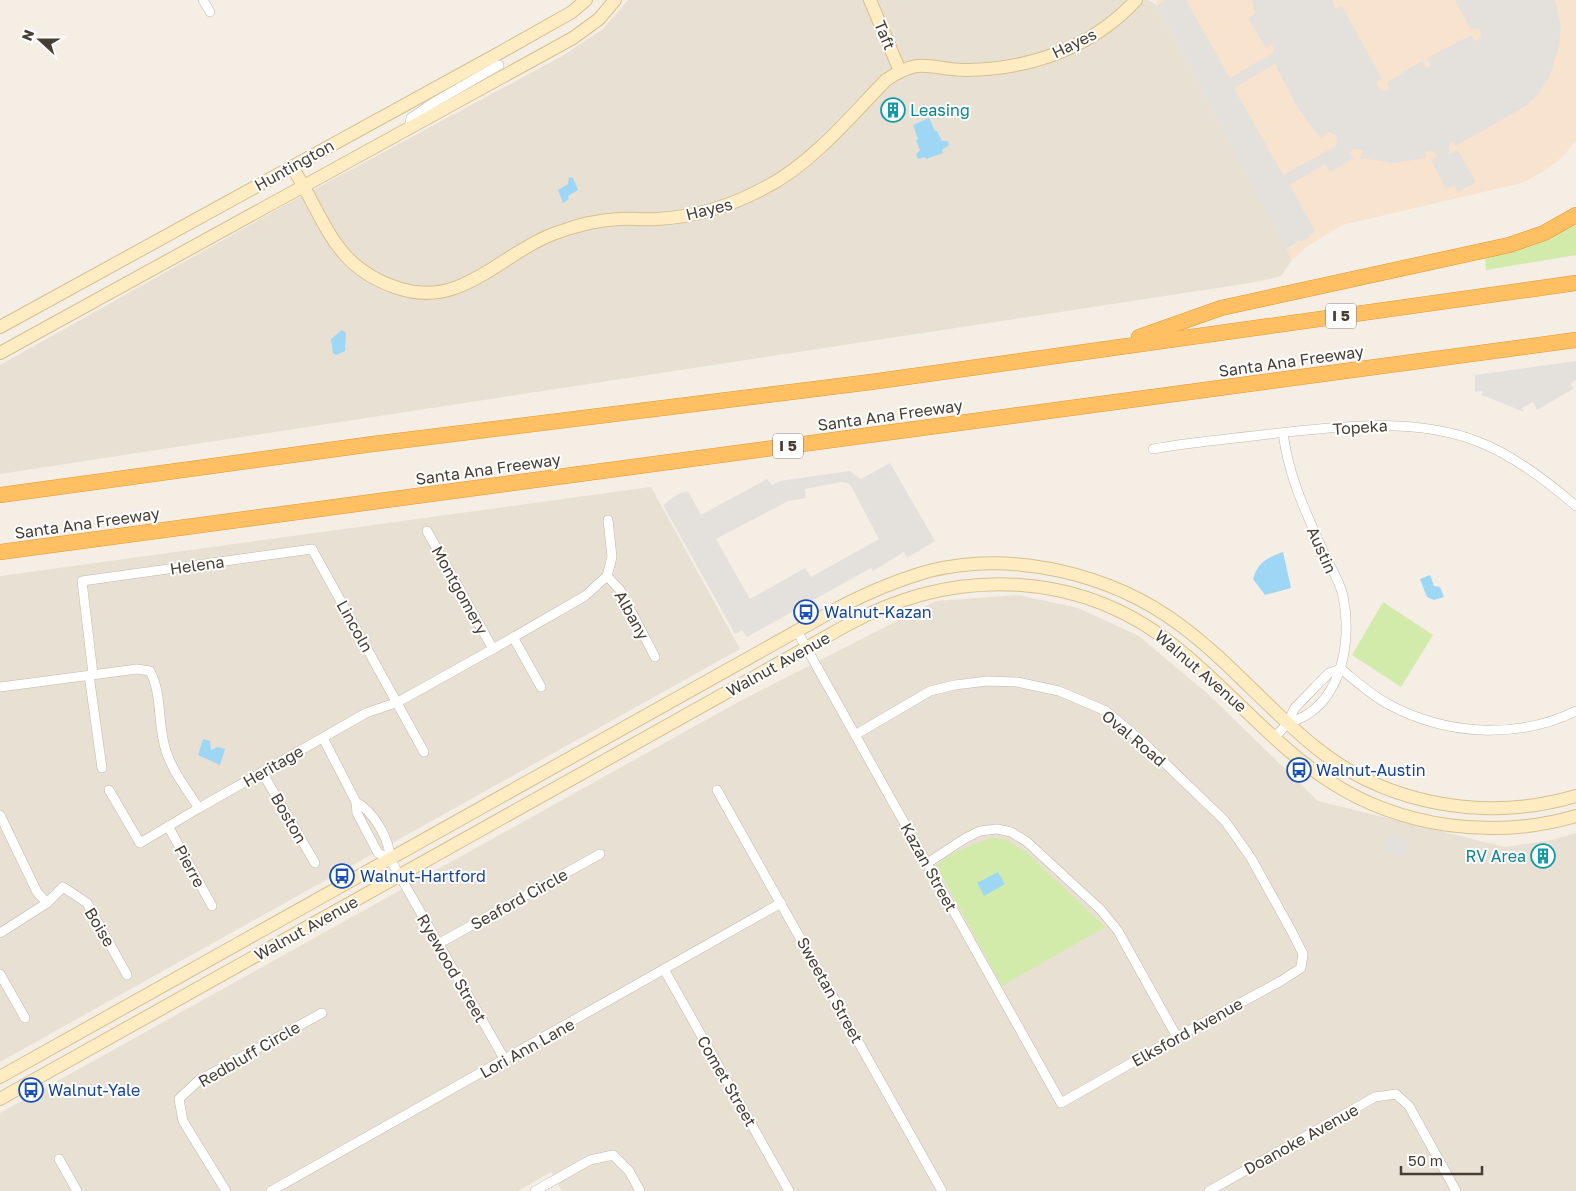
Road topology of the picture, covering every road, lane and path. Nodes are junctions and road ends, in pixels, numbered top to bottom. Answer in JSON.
{"nodes":[{"id":1,"x":203,"y":0,"type":"edge"},
{"id":2,"x":586,"y":0,"type":"edge"},
{"id":3,"x":615,"y":0,"type":"edge"},
{"id":4,"x":870,"y":0,"type":"edge"},
{"id":5,"x":1136,"y":0,"type":"edge"},
{"id":6,"x":210,"y":12,"type":"dead end"},
{"id":7,"x":499,"y":66,"type":"junction"},
{"id":8,"x":900,"y":71,"type":"junction"},
{"id":9,"x":292,"y":166,"type":"junction"},
{"id":10,"x":305,"y":186,"type":"junction"},
{"id":11,"x":1576,"y":215,"type":"edge"},
{"id":12,"x":1576,"y":283,"type":"edge"},
{"id":13,"x":0,"y":327,"type":"edge"},
{"id":14,"x":1576,"y":340,"type":"edge"},
{"id":15,"x":1107,"y":348,"type":"junction"},
{"id":16,"x":0,"y":353,"type":"edge"},
{"id":17,"x":1283,"y":433,"type":"junction"},
{"id":18,"x":1153,"y":449,"type":"dead end"},
{"id":19,"x":0,"y":494,"type":"edge"},
{"id":20,"x":1576,"y":506,"type":"edge"},
{"id":21,"x":608,"y":520,"type":"dead end"},
{"id":22,"x":427,"y":531,"type":"dead end"},
{"id":23,"x":312,"y":550,"type":"joint"},
{"id":24,"x":0,"y":552,"type":"edge"},
{"id":25,"x":607,"y":576,"type":"junction"},
{"id":26,"x":1144,"y":602,"type":"junction"},
{"id":27,"x":1133,"y":618,"type":"junction"},
{"id":28,"x":796,"y":631,"type":"junction"},
{"id":29,"x":513,"y":637,"type":"junction"},
{"id":30,"x":806,"y":648,"type":"junction"},
{"id":31,"x":493,"y":649,"type":"junction"},
{"id":32,"x":655,"y":657,"type":"dead end"},
{"id":33,"x":1342,"y":669,"type":"junction"},
{"id":34,"x":91,"y":675,"type":"junction"},
{"id":35,"x":0,"y":687,"type":"edge"},
{"id":36,"x":541,"y":687,"type":"dead end"},
{"id":37,"x":398,"y":702,"type":"junction"},
{"id":38,"x":1576,"y":711,"type":"edge"},
{"id":39,"x":1288,"y":723,"type":"junction"},
{"id":40,"x":855,"y":735,"type":"junction"},
{"id":41,"x":1275,"y":737,"type":"junction"},
{"id":42,"x":322,"y":738,"type":"junction"},
{"id":43,"x":424,"y":752,"type":"dead end"},
{"id":44,"x":102,"y":768,"type":"dead end"},
{"id":45,"x":262,"y":772,"type":"junction"},
{"id":46,"x":109,"y":790,"type":"dead end"},
{"id":47,"x":717,"y":790,"type":"dead end"},
{"id":48,"x":1576,"y":796,"type":"edge"},
{"id":49,"x":199,"y":808,"type":"junction"},
{"id":50,"x":0,"y":816,"type":"edge"},
{"id":51,"x":1576,"y":816,"type":"edge"},
{"id":52,"x":168,"y":826,"type":"junction"},
{"id":53,"x":600,"y":854,"type":"dead end"},
{"id":54,"x":390,"y":859,"type":"junction"},
{"id":55,"x":315,"y":863,"type":"dead end"},
{"id":56,"x":926,"y":864,"type":"junction"},
{"id":57,"x":399,"y":876,"type":"junction"},
{"id":58,"x":47,"y":903,"type":"junction"},
{"id":59,"x":781,"y":903,"type":"junction"},
{"id":60,"x":212,"y":906,"type":"dead end"},
{"id":61,"x":0,"y":933,"type":"edge"},
{"id":62,"x":438,"y":944,"type":"junction"},
{"id":63,"x":1303,"y":954,"type":"joint"},
{"id":64,"x":665,"y":971,"type":"junction"},
{"id":65,"x":0,"y":974,"type":"edge"},
{"id":66,"x":127,"y":975,"type":"dead end"},
{"id":67,"x":322,"y":1013,"type":"dead end"},
{"id":68,"x":25,"y":1018,"type":"dead end"},
{"id":69,"x":1177,"y":1037,"type":"junction"},
{"id":70,"x":505,"y":1060,"type":"junction"},
{"id":71,"x":0,"y":1076,"type":"edge"},
{"id":72,"x":0,"y":1099,"type":"edge"},
{"id":73,"x":1061,"y":1103,"type":"joint"},
{"id":74,"x":59,"y":1159,"type":"dead end"},
{"id":75,"x":77,"y":1191,"type":"edge"},
{"id":76,"x":226,"y":1191,"type":"edge"},
{"id":77,"x":271,"y":1191,"type":"edge"},
{"id":78,"x":535,"y":1191,"type":"edge"},
{"id":79,"x":640,"y":1191,"type":"edge"},
{"id":80,"x":789,"y":1191,"type":"edge"},
{"id":81,"x":942,"y":1191,"type":"edge"},
{"id":82,"x":1209,"y":1191,"type":"edge"},
{"id":83,"x":1456,"y":1191,"type":"edge"}],
"edges":[{"from":1,"to":6,"type":"street"},
{"from":2,"to":7,"type":"main road","name":"Huntington"},
{"from":3,"to":7,"type":"main road","name":"Huntington"},
{"from":4,"to":8,"type":"main road","name":"Taft"},
{"from":5,"to":8,"type":"main road","name":"Hayes"},
{"from":7,"to":9,"type":"main road","name":"Huntington"},
{"from":7,"to":10,"type":"main road","name":"Huntington"},
{"from":8,"to":10,"type":"main road","name":"Hayes"},
{"from":9,"to":10,"type":"main road","name":"Hayes"},
{"from":9,"to":13,"type":"main road","name":"Huntington"},
{"from":10,"to":16,"type":"main road","name":"Huntington"},
{"from":11,"to":15,"type":"highway"},
{"from":12,"to":15,"type":"highway","number":"I 5"},
{"from":14,"to":24,"type":"highway","name":"Santa Ana Freeway","number":"I 5"},
{"from":15,"to":19,"type":"highway","number":"I 5"},
{"from":17,"to":18,"type":"street","name":"Topeka"},
{"from":17,"to":20,"type":"street","name":"Topeka"},
{"from":17,"to":33,"type":"street","name":"Austin"},
{"from":21,"to":25,"type":"street"},
{"from":22,"to":31,"type":"street","name":"Montgomery"},
{"from":23,"to":34,"type":"street","name":"Helena"},
{"from":23,"to":37,"type":"street","name":"Lincoln"},
{"from":25,"to":29,"type":"street","name":"Heritage"},
{"from":25,"to":32,"type":"street","name":"Albany"},
{"from":26,"to":27,"type":"main road"},
{"from":26,"to":28,"type":"main road","name":"Walnut Avenue"},
{"from":26,"to":39,"type":"main road","name":"Walnut Avenue"},
{"from":27,"to":30,"type":"main road","name":"Walnut Avenue"},
{"from":27,"to":41,"type":"main road","name":"Walnut Avenue"},
{"from":28,"to":30,"type":"street","name":"Kazan Street"},
{"from":28,"to":54,"type":"main road","name":"Walnut Avenue"},
{"from":29,"to":31,"type":"street","name":"Heritage"},
{"from":29,"to":36,"type":"street"},
{"from":30,"to":40,"type":"street","name":"Kazan Street"},
{"from":30,"to":57,"type":"main road","name":"Walnut Avenue"},
{"from":31,"to":37,"type":"street","name":"Heritage"},
{"from":33,"to":38,"type":"street"},
{"from":33,"to":39,"type":"street","name":"Austin"},
{"from":33,"to":39,"type":"street","name":"Austin"},
{"from":34,"to":35,"type":"street"},
{"from":34,"to":44,"type":"street"},
{"from":34,"to":49,"type":"street"},
{"from":37,"to":42,"type":"street","name":"Heritage"},
{"from":37,"to":43,"type":"street","name":"Lincoln"},
{"from":39,"to":41,"type":"street","name":"Austin"},
{"from":39,"to":48,"type":"main road","name":"Walnut Avenue"},
{"from":40,"to":56,"type":"street","name":"Kazan Street"},
{"from":40,"to":63,"type":"street","name":"Oval Road"},
{"from":41,"to":51,"type":"main road","name":"Walnut Avenue"},
{"from":42,"to":45,"type":"street","name":"Heritage"},
{"from":42,"to":54,"type":"street","name":"Ryewood Street"},
{"from":45,"to":49,"type":"street","name":"Heritage"},
{"from":45,"to":55,"type":"street","name":"Boston"},
{"from":46,"to":52,"type":"street","name":"Heritage"},
{"from":47,"to":59,"type":"street","name":"Sweetan Street"},
{"from":49,"to":52,"type":"street","name":"Heritage"},
{"from":50,"to":58,"type":"street"},
{"from":52,"to":60,"type":"street","name":"Pierre"},
{"from":53,"to":62,"type":"street","name":"Seaford Circle"},
{"from":54,"to":57,"type":"street","name":"Ryewood Street"},
{"from":54,"to":71,"type":"main road","name":"Walnut Avenue"},
{"from":56,"to":69,"type":"street"},
{"from":56,"to":73,"type":"street","name":"Kazan Street"},
{"from":57,"to":62,"type":"street","name":"Ryewood Street"},
{"from":57,"to":72,"type":"main road","name":"Walnut Avenue"},
{"from":58,"to":61,"type":"street"},
{"from":58,"to":66,"type":"street","name":"Boise"},
{"from":59,"to":64,"type":"street","name":"Lori Ann Lane"},
{"from":59,"to":81,"type":"street","name":"Sweetan Street"},
{"from":62,"to":70,"type":"street","name":"Ryewood Street"},
{"from":63,"to":69,"type":"street","name":"Elksford Avenue"},
{"from":64,"to":70,"type":"street","name":"Lori Ann Lane"},
{"from":64,"to":80,"type":"street","name":"Comet Street"},
{"from":65,"to":68,"type":"street"},
{"from":67,"to":76,"type":"street","name":"Redbluff Circle"},
{"from":69,"to":73,"type":"street","name":"Elksford Avenue"},
{"from":70,"to":77,"type":"street","name":"Lori Ann Lane"},
{"from":74,"to":75,"type":"street"},
{"from":78,"to":79,"type":"street"},
{"from":82,"to":83,"type":"street","name":"Doanoke Avenue"}]}
